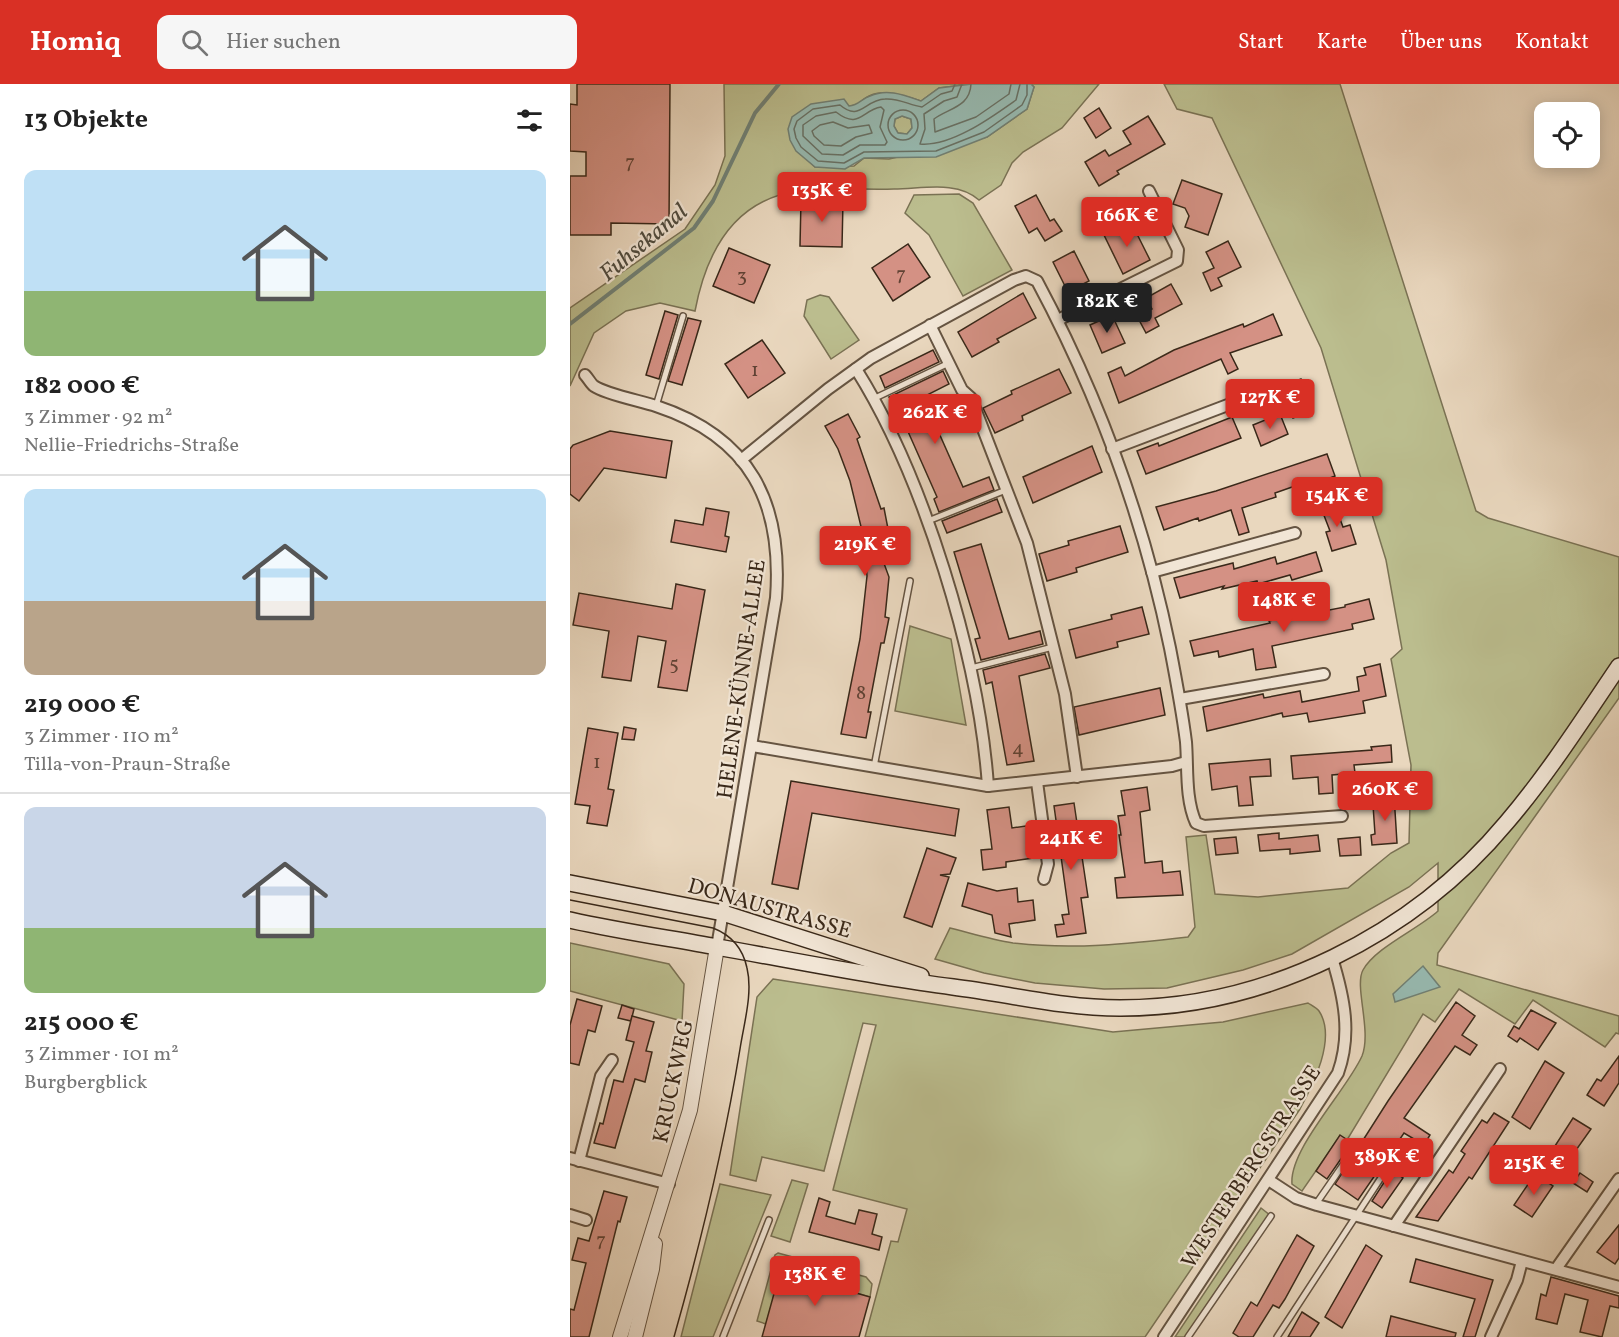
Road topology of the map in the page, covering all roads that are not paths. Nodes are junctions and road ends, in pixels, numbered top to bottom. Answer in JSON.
{"nodes":[{"id":1,"x":1149,"y":191,"type":"dead end"},
{"id":2,"x":683,"y":316,"type":"dead end"},
{"id":3,"x":1058,"y":320,"type":"junction"},
{"id":4,"x":930,"y":326,"type":"junction"},
{"id":5,"x":950,"y":363,"type":"junction"},
{"id":6,"x":856,"y":369,"type":"junction"},
{"id":7,"x":585,"y":375,"type":"dead end"},
{"id":8,"x":1254,"y":395,"type":"dead end"},
{"id":9,"x":873,"y":399,"type":"junction"},
{"id":10,"x":656,"y":406,"type":"junction"},
{"id":11,"x":1112,"y":449,"type":"junction"},
{"id":12,"x":741,"y":460,"type":"junction"},
{"id":13,"x":1008,"y":490,"type":"junction"},
{"id":14,"x":926,"y":522,"type":"junction"},
{"id":15,"x":1295,"y":533,"type":"dead end"},
{"id":16,"x":1152,"y":572,"type":"junction"},
{"id":17,"x":910,"y":581,"type":"dead end"},
{"id":18,"x":1053,"y":647,"type":"junction"},
{"id":19,"x":1619,"y":666,"type":"edge"},
{"id":20,"x":969,"y":668,"type":"junction"},
{"id":21,"x":1324,"y":674,"type":"dead end"},
{"id":22,"x":1180,"y":699,"type":"junction"},
{"id":23,"x":752,"y":746,"type":"junction"},
{"id":24,"x":1186,"y":762,"type":"junction"},
{"id":25,"x":874,"y":767,"type":"junction"},
{"id":26,"x":1077,"y":777,"type":"junction"},
{"id":27,"x":1037,"y":782,"type":"junction"},
{"id":28,"x":988,"y":786,"type":"junction"},
{"id":29,"x":1342,"y":816,"type":"dead end"},
{"id":30,"x":1044,"y":879,"type":"dead end"},
{"id":31,"x":570,"y":883,"type":"edge"},
{"id":32,"x":723,"y":913,"type":"junction"},
{"id":33,"x":570,"y":920,"type":"edge"},
{"id":34,"x":717,"y":947,"type":"junction"},
{"id":35,"x":1332,"y":958,"type":"junction"},
{"id":36,"x":955,"y":987,"type":"junction"},
{"id":37,"x":612,"y":1060,"type":"dead end"},
{"id":38,"x":1500,"y":1069,"type":"dead end"},
{"id":39,"x":1356,"y":1146,"type":"dead end"},
{"id":40,"x":574,"y":1160,"type":"edge"},
{"id":41,"x":1388,"y":1167,"type":"dead end"},
{"id":42,"x":1619,"y":1179,"type":"edge"},
{"id":43,"x":1270,"y":1181,"type":"junction"},
{"id":44,"x":669,"y":1185,"type":"junction"},
{"id":45,"x":1316,"y":1204,"type":"junction"},
{"id":46,"x":570,"y":1215,"type":"edge"},
{"id":47,"x":1354,"y":1215,"type":"junction"},
{"id":48,"x":1270,"y":1216,"type":"dead end"},
{"id":49,"x":586,"y":1220,"type":"dead end"},
{"id":50,"x":769,"y":1220,"type":"dead end"},
{"id":51,"x":658,"y":1221,"type":"junction"},
{"id":52,"x":1394,"y":1226,"type":"junction"},
{"id":53,"x":1522,"y":1261,"type":"junction"},
{"id":54,"x":1556,"y":1269,"type":"junction"},
{"id":55,"x":1619,"y":1287,"type":"edge"},
{"id":56,"x":620,"y":1337,"type":"edge"},
{"id":57,"x":635,"y":1337,"type":"edge"},
{"id":58,"x":723,"y":1337,"type":"edge"},
{"id":59,"x":1164,"y":1337,"type":"edge"},
{"id":60,"x":1188,"y":1337,"type":"edge"},
{"id":61,"x":1277,"y":1337,"type":"edge"},
{"id":62,"x":1491,"y":1337,"type":"edge"}],
"edges":[{"from":1,"to":3,"type":"street"},
{"from":2,"to":10,"type":"lane"},
{"from":3,"to":4,"type":"street"},
{"from":3,"to":11,"type":"street"},
{"from":4,"to":5,"type":"street"},
{"from":4,"to":6,"type":"street"},
{"from":5,"to":9,"type":"lane"},
{"from":5,"to":13,"type":"street"},
{"from":6,"to":9,"type":"street"},
{"from":6,"to":12,"type":"street"},
{"from":7,"to":10,"type":"street","name":"HELENE-KÜNNE-ALLEE"},
{"from":8,"to":11,"type":"street"},
{"from":9,"to":14,"type":"street"},
{"from":10,"to":12,"type":"street","name":"HELENE-KÜNNE-ALLEE"},
{"from":11,"to":16,"type":"street"},
{"from":12,"to":23,"type":"street","name":"HELENE-KÜNNE-ALLEE"},
{"from":13,"to":14,"type":"lane"},
{"from":13,"to":18,"type":"street"},
{"from":14,"to":20,"type":"street"},
{"from":15,"to":16,"type":"street"},
{"from":16,"to":22,"type":"street"},
{"from":17,"to":25,"type":"lane"},
{"from":18,"to":20,"type":"lane"},
{"from":18,"to":26,"type":"street"},
{"from":19,"to":35,"type":"main road"},
{"from":20,"to":28,"type":"street"},
{"from":21,"to":22,"type":"street"},
{"from":22,"to":24,"type":"street"},
{"from":23,"to":25,"type":"street"},
{"from":23,"to":32,"type":"street","name":"HELENE-KÜNNE-ALLEE"},
{"from":24,"to":26,"type":"street"},
{"from":24,"to":29,"type":"street"},
{"from":25,"to":28,"type":"street"},
{"from":26,"to":27,"type":"street"},
{"from":27,"to":28,"type":"street"},
{"from":27,"to":30,"type":"street"},
{"from":31,"to":32,"type":"main road","name":"DONAUSTRASSE"},
{"from":32,"to":34,"type":"street","name":"HELENE-KÜNNE-ALLEE"},
{"from":32,"to":36,"type":"main road","name":"DONAUSTRASSE"},
{"from":33,"to":34,"type":"main road","name":"DONAUSTRASSE"},
{"from":34,"to":36,"type":"main road","name":"DONAUSTRASSE"},
{"from":34,"to":44,"type":"street","name":"KRUCKWEG"},
{"from":35,"to":36,"type":"main road","name":"DONAUSTRASSE"},
{"from":35,"to":43,"type":"street","name":"WESTERBERGSTRASSE"},
{"from":37,"to":40,"type":"street"},
{"from":38,"to":52,"type":"street"},
{"from":39,"to":45,"type":"lane"},
{"from":40,"to":44,"type":"street"},
{"from":41,"to":47,"type":"lane"},
{"from":42,"to":54,"type":"street"},
{"from":43,"to":45,"type":"street"},
{"from":43,"to":59,"type":"street","name":"WESTERBERGSTRASSE"},
{"from":44,"to":51,"type":"street","name":"KRUCKWEG"},
{"from":45,"to":47,"type":"street"},
{"from":46,"to":49,"type":"street"},
{"from":47,"to":52,"type":"street"},
{"from":47,"to":61,"type":"lane"},
{"from":48,"to":60,"type":"lane"},
{"from":50,"to":58,"type":"lane"},
{"from":51,"to":56,"type":"street","name":"KRUCKWEG"},
{"from":51,"to":57,"type":"street","name":"KRUCKWEG"},
{"from":52,"to":53,"type":"street"},
{"from":53,"to":54,"type":"street"},
{"from":53,"to":62,"type":"street"},
{"from":54,"to":55,"type":"street"}]}
